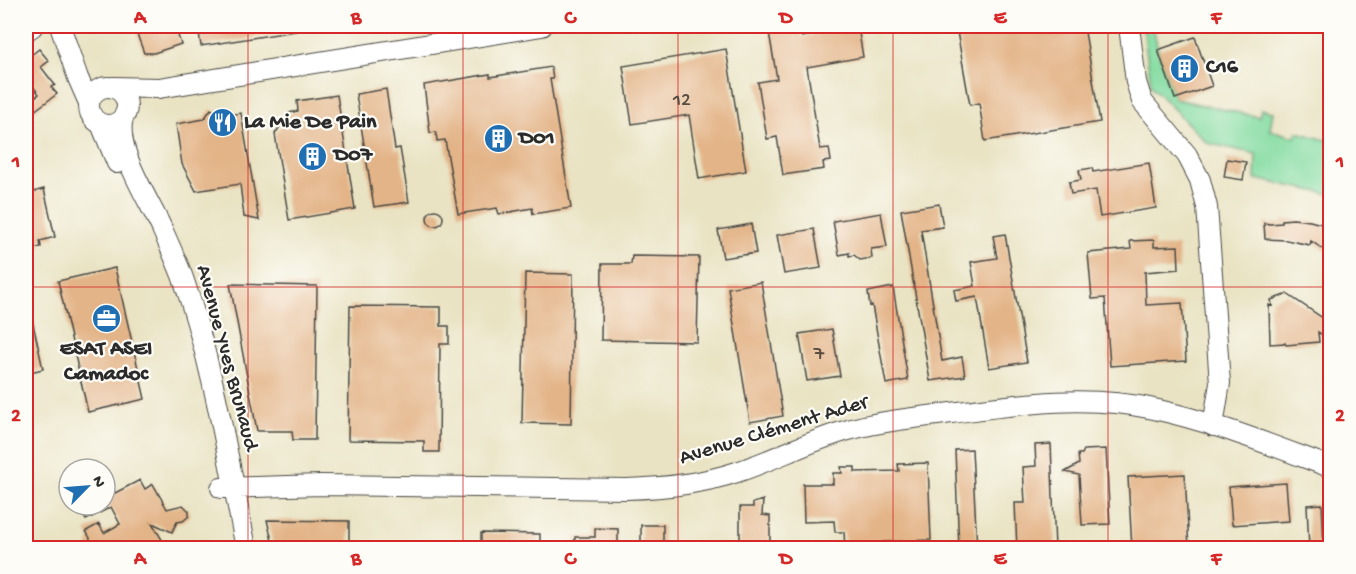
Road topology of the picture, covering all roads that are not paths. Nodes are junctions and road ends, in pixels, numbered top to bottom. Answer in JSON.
{"nodes":[{"id":1,"x":33,"y":26,"type":"edge"},
{"id":2,"x":60,"y":26,"type":"edge"},
{"id":3,"x":69,"y":26,"type":"edge"},
{"id":4,"x":542,"y":26,"type":"edge"},
{"id":5,"x":1129,"y":26,"type":"edge"},
{"id":6,"x":26,"y":31,"type":"edge"},
{"id":7,"x":159,"y":88,"type":"junction"},
{"id":8,"x":100,"y":93,"type":"junction"},
{"id":9,"x":125,"y":114,"type":"junction"},
{"id":10,"x":101,"y":124,"type":"junction"},
{"id":11,"x":1213,"y":426,"type":"junction"},
{"id":12,"x":1330,"y":467,"type":"edge"},
{"id":13,"x":227,"y":487,"type":"junction"},
{"id":14,"x":233,"y":549,"type":"edge"},
{"id":15,"x":246,"y":549,"type":"edge"}],
"edges":[{"from":1,"to":6,"type":"street"},
{"from":2,"to":8,"type":"street"},
{"from":3,"to":8,"type":"street"},
{"from":4,"to":7,"type":"street"},
{"from":5,"to":11,"type":"street"},
{"from":7,"to":8,"type":"street"},
{"from":7,"to":9,"type":"street"},
{"from":8,"to":9,"type":"street"},
{"from":8,"to":10,"type":"street"},
{"from":9,"to":10,"type":"street"},
{"from":9,"to":13,"type":"street","name":"Avenue Yves Brunaud"},
{"from":10,"to":13,"type":"street","name":"Avenue Yves Brunaud"},
{"from":11,"to":12,"type":"street","name":"Avenue Clément Ader"},
{"from":11,"to":13,"type":"street","name":"Avenue Clément Ader"},
{"from":13,"to":14,"type":"street","name":"Avenue Yves Brunaud"},
{"from":13,"to":15,"type":"street","name":"Avenue Yves Brunaud"}]}
